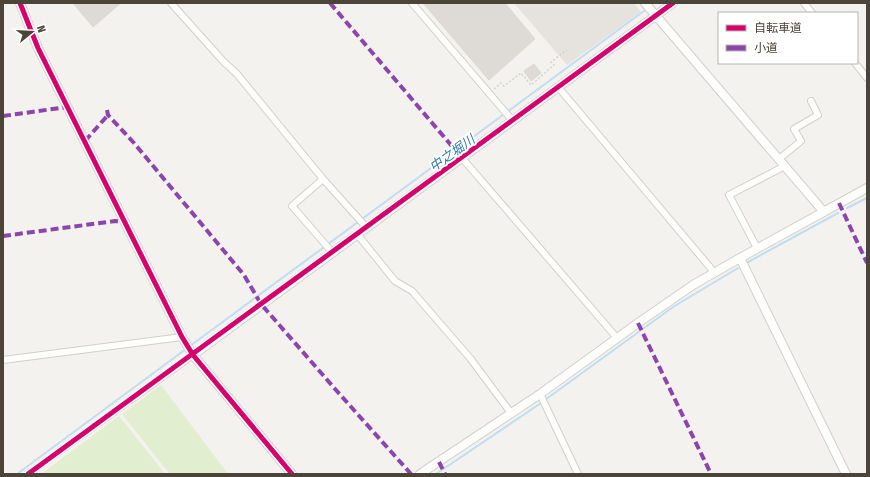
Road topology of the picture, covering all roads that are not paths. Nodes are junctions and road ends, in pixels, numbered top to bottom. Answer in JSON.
{"nodes":[{"id":1,"x":20,"y":3,"type":"edge"},
{"id":2,"x":171,"y":3,"type":"edge"},
{"id":3,"x":412,"y":3,"type":"edge"},
{"id":4,"x":645,"y":3,"type":"edge"},
{"id":5,"x":673,"y":3,"type":"edge"},
{"id":6,"x":804,"y":3,"type":"edge"},
{"id":7,"x":811,"y":12,"type":"edge"},
{"id":8,"x":656,"y":16,"type":"junction"},
{"id":9,"x":855,"y":64,"type":"edge"},
{"id":10,"x":867,"y":78,"type":"edge"},
{"id":11,"x":558,"y":87,"type":"junction"},
{"id":12,"x":811,"y":101,"type":"dead end"},
{"id":13,"x":511,"y":118,"type":"junction"},
{"id":14,"x":462,"y":158,"type":"junction"},
{"id":15,"x":779,"y":160,"type":"junction"},
{"id":16,"x":785,"y":166,"type":"junction"},
{"id":17,"x":323,"y":179,"type":"junction"},
{"id":18,"x":867,"y":188,"type":"edge"},
{"id":19,"x":824,"y":212,"type":"junction"},
{"id":20,"x":366,"y":227,"type":"junction"},
{"id":21,"x":357,"y":234,"type":"junction"},
{"id":22,"x":757,"y":248,"type":"junction"},
{"id":23,"x":332,"y":252,"type":"junction"},
{"id":24,"x":740,"y":258,"type":"junction"},
{"id":25,"x":714,"y":272,"type":"junction"},
{"id":26,"x":618,"y":338,"type":"junction"},
{"id":27,"x":184,"y":340,"type":"junction"},
{"id":28,"x":192,"y":353,"type":"junction"},
{"id":29,"x":3,"y":360,"type":"edge"},
{"id":30,"x":540,"y":395,"type":"junction"},
{"id":31,"x":511,"y":413,"type":"junction"},
{"id":32,"x":28,"y":474,"type":"edge"},
{"id":33,"x":292,"y":474,"type":"edge"},
{"id":34,"x":420,"y":474,"type":"edge"},
{"id":35,"x":578,"y":474,"type":"edge"},
{"id":36,"x":846,"y":474,"type":"edge"}],
"edges":[{"from":1,"to":27,"type":"street"},
{"from":2,"to":17,"type":"street"},
{"from":3,"to":13,"type":"street"},
{"from":4,"to":8,"type":"street"},
{"from":5,"to":8,"type":"street"},
{"from":6,"to":7,"type":"street"},
{"from":8,"to":11,"type":"street"},
{"from":8,"to":15,"type":"street"},
{"from":9,"to":10,"type":"street"},
{"from":11,"to":13,"type":"street"},
{"from":11,"to":25,"type":"street"},
{"from":12,"to":15,"type":"street"},
{"from":13,"to":14,"type":"street"},
{"from":14,"to":20,"type":"street"},
{"from":14,"to":26,"type":"street"},
{"from":15,"to":16,"type":"street"},
{"from":16,"to":19,"type":"street"},
{"from":16,"to":22,"type":"street"},
{"from":17,"to":20,"type":"street"},
{"from":17,"to":23,"type":"street"},
{"from":18,"to":19,"type":"street"},
{"from":19,"to":22,"type":"street"},
{"from":20,"to":21,"type":"street"},
{"from":21,"to":23,"type":"street"},
{"from":21,"to":31,"type":"street"},
{"from":22,"to":24,"type":"street"},
{"from":23,"to":28,"type":"street"},
{"from":24,"to":25,"type":"street"},
{"from":24,"to":36,"type":"street"},
{"from":25,"to":26,"type":"street"},
{"from":26,"to":30,"type":"street"},
{"from":27,"to":28,"type":"street"},
{"from":27,"to":29,"type":"street"},
{"from":28,"to":32,"type":"street"},
{"from":28,"to":33,"type":"street"},
{"from":30,"to":31,"type":"street"},
{"from":30,"to":35,"type":"street"},
{"from":31,"to":34,"type":"street"}]}
